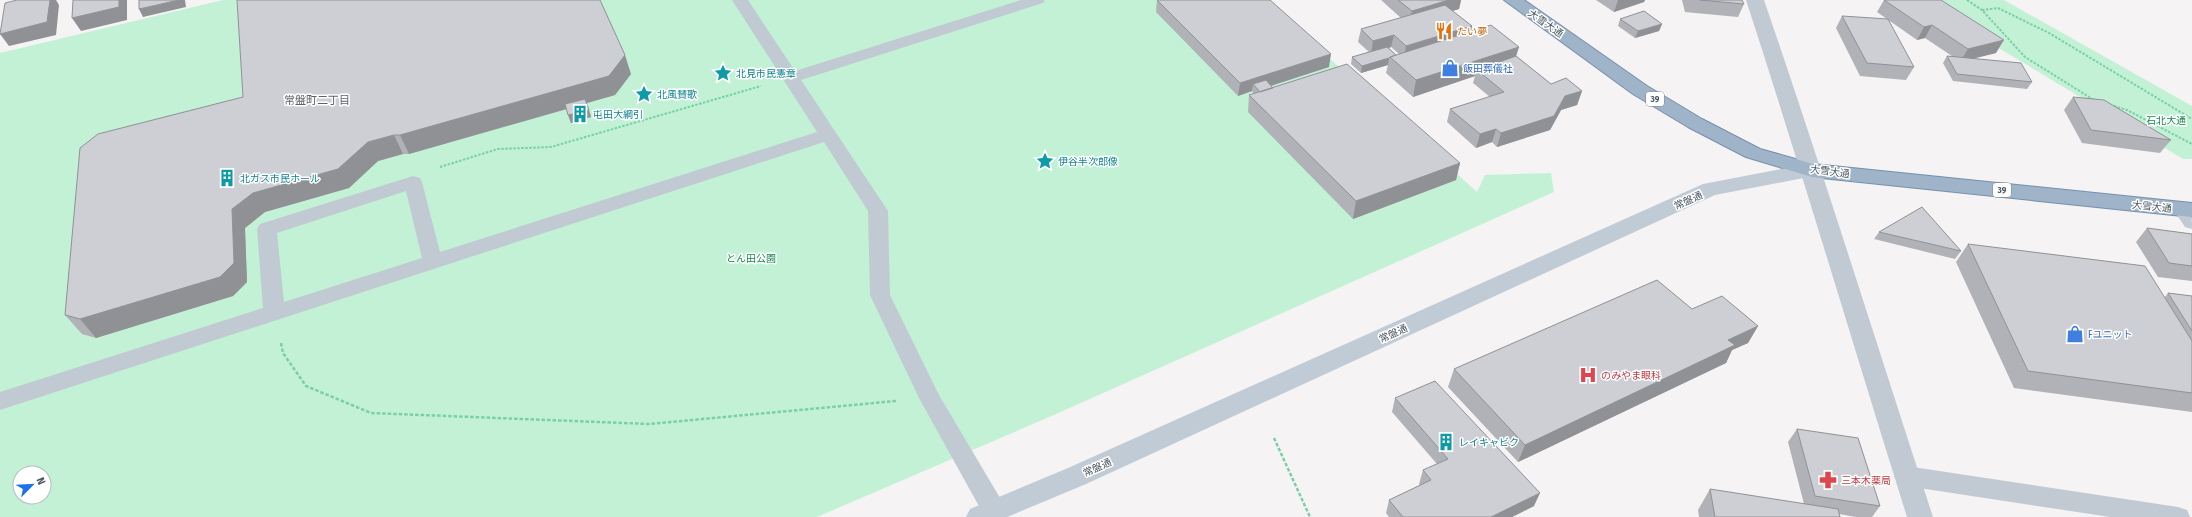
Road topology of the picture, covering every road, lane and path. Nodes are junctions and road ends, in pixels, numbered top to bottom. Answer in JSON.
{"nodes":[{"id":1,"x":740,"y":0,"type":"edge"},
{"id":2,"x":982,"y":0,"type":"edge"},
{"id":3,"x":1037,"y":0,"type":"edge"},
{"id":4,"x":1513,"y":0,"type":"edge"},
{"id":5,"x":1755,"y":0,"type":"edge"},
{"id":6,"x":1967,"y":0,"type":"edge"},
{"id":7,"x":1982,"y":10,"type":"junction"},
{"id":8,"x":994,"y":13,"type":"junction"},
{"id":9,"x":792,"y":77,"type":"junction"},
{"id":10,"x":2098,"y":103,"type":"edge"},
{"id":11,"x":2112,"y":106,"type":"edge"},
{"id":12,"x":2192,"y":119,"type":"edge"},
{"id":13,"x":829,"y":134,"type":"junction"},
{"id":14,"x":2192,"y":139,"type":"edge"},
{"id":15,"x":2188,"y":142,"type":"junction"},
{"id":16,"x":2192,"y":144,"type":"edge"},
{"id":17,"x":1812,"y":170,"type":"junction"},
{"id":18,"x":413,"y":182,"type":"junction"},
{"id":19,"x":2189,"y":214,"type":"edge"},
{"id":20,"x":433,"y":262,"type":"junction"},
{"id":21,"x":274,"y":312,"type":"junction"},
{"id":22,"x":930,"y":398,"type":"junction"},
{"id":23,"x":0,"y":401,"type":"edge"},
{"id":24,"x":1274,"y":438,"type":"dead end"},
{"id":25,"x":1906,"y":476,"type":"junction"},
{"id":26,"x":986,"y":514,"type":"edge"},
{"id":27,"x":1310,"y":517,"type":"edge"},
{"id":28,"x":1920,"y":517,"type":"edge"},
{"id":29,"x":2178,"y":517,"type":"edge"}],
"edges":[{"from":1,"to":9,"type":"lane"},
{"from":2,"to":8,"type":"lane"},
{"from":3,"to":8,"type":"lane"},
{"from":4,"to":17,"type":"highway","name":"大雪大通","number":"39"},
{"from":5,"to":17,"type":"street"},
{"from":6,"to":7,"type":"path"},
{"from":7,"to":10,"type":"path"},
{"from":7,"to":12,"type":"path"},
{"from":8,"to":9,"type":"lane"},
{"from":9,"to":13,"type":"lane"},
{"from":9,"to":18,"type":"path"},
{"from":11,"to":15,"type":"path"},
{"from":13,"to":20,"type":"lane"},
{"from":13,"to":22,"type":"lane"},
{"from":14,"to":15,"type":"path"},
{"from":15,"to":16,"type":"path"},
{"from":17,"to":19,"type":"highway","name":"大雪大通","number":"39"},
{"from":17,"to":25,"type":"street"},
{"from":17,"to":26,"type":"main road","name":"常盤通"},
{"from":18,"to":20,"type":"lane"},
{"from":18,"to":21,"type":"lane"},
{"from":20,"to":21,"type":"lane"},
{"from":21,"to":22,"type":"path"},
{"from":21,"to":23,"type":"lane"},
{"from":22,"to":26,"type":"lane"},
{"from":24,"to":27,"type":"path"},
{"from":25,"to":28,"type":"street"},
{"from":25,"to":29,"type":"lane"}]}
